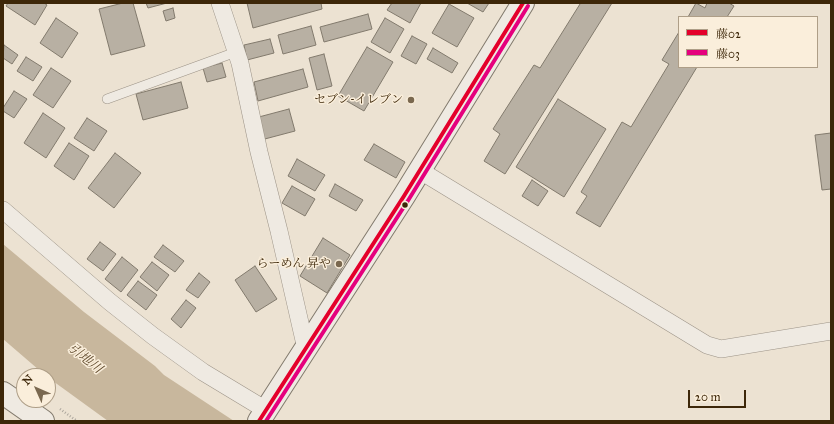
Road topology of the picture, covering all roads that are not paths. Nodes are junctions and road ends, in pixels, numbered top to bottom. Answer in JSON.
{"nodes":[{"id":1,"x":220,"y":3,"type":"edge"},
{"id":2,"x":523,"y":3,"type":"edge"},
{"id":3,"x":236,"y":52,"type":"junction"},
{"id":4,"x":107,"y":99,"type":"dead end"},
{"id":5,"x":420,"y":170,"type":"junction"},
{"id":6,"x":3,"y":210,"type":"edge"},
{"id":7,"x":831,"y":331,"type":"edge"},
{"id":8,"x":306,"y":349,"type":"junction"},
{"id":9,"x":3,"y":393,"type":"edge"},
{"id":10,"x":263,"y":416,"type":"edge"},
{"id":11,"x":43,"y":421,"type":"edge"}],
"edges":[{"from":1,"to":3,"type":"street"},
{"from":2,"to":5,"type":"street"},
{"from":3,"to":4,"type":"lane"},
{"from":3,"to":8,"type":"street"},
{"from":5,"to":7,"type":"street"},
{"from":5,"to":8,"type":"street"},
{"from":6,"to":10,"type":"street"},
{"from":8,"to":10,"type":"street"},
{"from":9,"to":11,"type":"street"}]}
